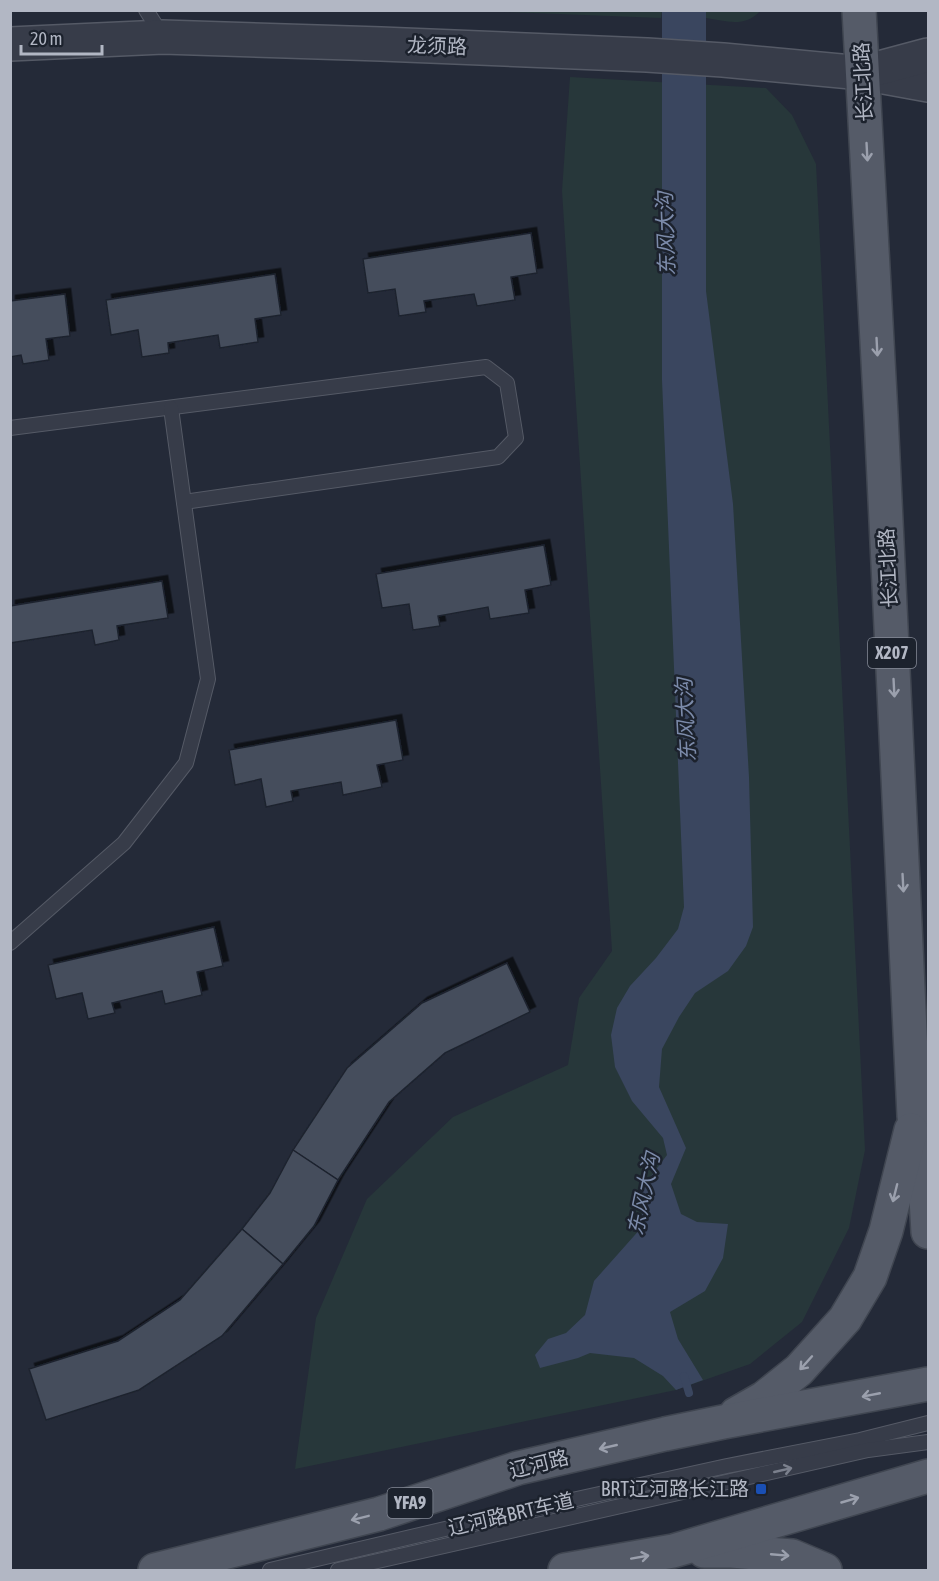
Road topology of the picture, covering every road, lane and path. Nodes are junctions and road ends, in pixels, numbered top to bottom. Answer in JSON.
{"nodes":[{"id":1,"x":838,"y":10,"type":"edge"},
{"id":2,"x":859,"y":10,"type":"edge"},
{"id":3,"x":155,"y":24,"type":"edge"},
{"id":4,"x":10,"y":44,"type":"edge"},
{"id":5,"x":928,"y":55,"type":"edge"},
{"id":6,"x":862,"y":73,"type":"junction"},
{"id":7,"x":928,"y":85,"type":"edge"},
{"id":8,"x":171,"y":408,"type":"junction"},
{"id":9,"x":10,"y":428,"type":"edge"},
{"id":10,"x":184,"y":502,"type":"junction"},
{"id":11,"x":10,"y":943,"type":"edge"},
{"id":12,"x":914,"y":1116,"type":"junction"},
{"id":13,"x":928,"y":1232,"type":"edge"},
{"id":14,"x":928,"y":1384,"type":"edge"},
{"id":15,"x":720,"y":1423,"type":"junction"},
{"id":16,"x":928,"y":1424,"type":"edge"},
{"id":17,"x":928,"y":1442,"type":"edge"},
{"id":18,"x":928,"y":1476,"type":"edge"},
{"id":19,"x":732,"y":1542,"type":"junction"},
{"id":20,"x":155,"y":1570,"type":"edge"},
{"id":21,"x":270,"y":1570,"type":"edge"},
{"id":22,"x":338,"y":1570,"type":"edge"},
{"id":23,"x":565,"y":1570,"type":"edge"},
{"id":24,"x":825,"y":1570,"type":"edge"}],
"edges":[{"from":1,"to":6,"type":"main road"},
{"from":2,"to":6,"type":"main road","name":"长江北路","number":"X207"},
{"from":3,"to":4,"type":"street","name":"龙须路"},
{"from":3,"to":6,"type":"street","name":"龙须路"},
{"from":5,"to":6,"type":"street","name":"龙须路"},
{"from":6,"to":7,"type":"street","name":"龙须路"},
{"from":6,"to":12,"type":"main road","name":"长江北路","number":"X207","one_way":true},
{"from":8,"to":9,"type":"lane"},
{"from":8,"to":10,"type":"lane"},
{"from":8,"to":10,"type":"lane"},
{"from":10,"to":11,"type":"lane"},
{"from":12,"to":13,"type":"main road","name":"长江北路","number":"X207"},
{"from":12,"to":15,"type":"main road","one_way":true},
{"from":14,"to":15,"type":"main road","name":"辽河路","number":"YFA9","one_way":true},
{"from":15,"to":20,"type":"main road","name":"辽河路","number":"YFA9","one_way":true},
{"from":16,"to":21,"type":"lane","name":"辽河路BRT车道"},
{"from":22,"to":17,"type":"lane","name":"辽河路BRT车道","one_way":true},
{"from":19,"to":18,"type":"main road","one_way":true},
{"from":23,"to":19,"type":"main road","one_way":true},
{"from":19,"to":24,"type":"main road","one_way":true}]}
